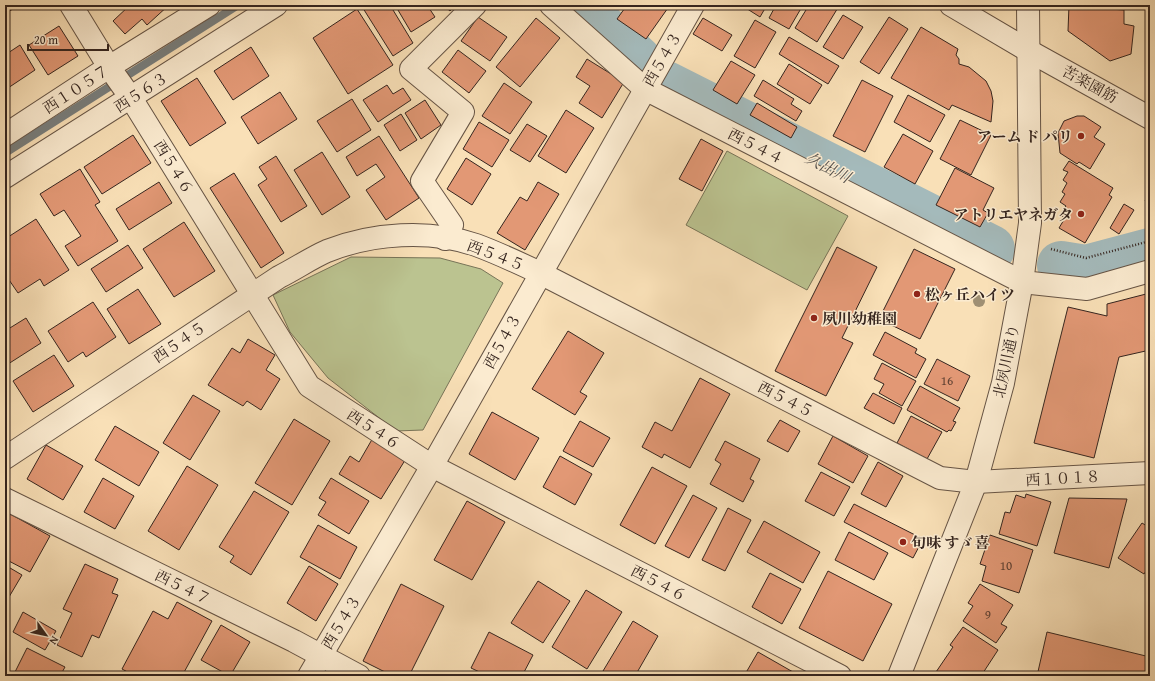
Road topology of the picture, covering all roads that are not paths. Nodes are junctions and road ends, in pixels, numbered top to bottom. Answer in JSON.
{"nodes":[{"id":1,"x":71,"y":5,"type":"edge"},
{"id":2,"x":210,"y":5,"type":"edge"},
{"id":3,"x":276,"y":5,"type":"edge"},
{"id":4,"x":475,"y":5,"type":"edge"},
{"id":5,"x":551,"y":5,"type":"edge"},
{"id":6,"x":693,"y":5,"type":"edge"},
{"id":7,"x":951,"y":5,"type":"edge"},
{"id":8,"x":1028,"y":5,"type":"edge"},
{"id":9,"x":1029,"y":51,"type":"junction"},
{"id":10,"x":119,"y":81,"type":"junction"},
{"id":11,"x":645,"y":89,"type":"junction"},
{"id":12,"x":1150,"y":118,"type":"edge"},
{"id":13,"x":5,"y":135,"type":"edge"},
{"id":14,"x":5,"y":178,"type":"edge"},
{"id":15,"x":444,"y":239,"type":"junction"},
{"id":16,"x":1150,"y":271,"type":"edge"},
{"id":17,"x":540,"y":273,"type":"junction"},
{"id":18,"x":1022,"y":282,"type":"junction"},
{"id":19,"x":252,"y":294,"type":"junction"},
{"id":20,"x":5,"y":458,"type":"edge"},
{"id":21,"x":432,"y":466,"type":"junction"},
{"id":22,"x":1150,"y":473,"type":"edge"},
{"id":23,"x":976,"y":482,"type":"junction"},
{"id":24,"x":5,"y":499,"type":"edge"},
{"id":25,"x":320,"y":656,"type":"junction"},
{"id":26,"x":309,"y":676,"type":"edge"},
{"id":27,"x":360,"y":676,"type":"edge"},
{"id":28,"x":840,"y":676,"type":"edge"},
{"id":29,"x":899,"y":676,"type":"edge"}],
"edges":[{"from":1,"to":10,"type":"street","name":"西５４６"},
{"from":2,"to":10,"type":"street","name":"西１０５７"},
{"from":3,"to":10,"type":"street","name":"西５６３"},
{"from":4,"to":15,"type":"street"},
{"from":5,"to":11,"type":"street","name":"西５４４"},
{"from":6,"to":11,"type":"street","name":"西５４３"},
{"from":7,"to":9,"type":"street","name":"苦楽園筋"},
{"from":8,"to":9,"type":"street","name":"北夙川通り"},
{"from":9,"to":12,"type":"street","name":"苦楽園筋"},
{"from":9,"to":18,"type":"street","name":"北夙川通り"},
{"from":10,"to":13,"type":"street","name":"西１０５７"},
{"from":10,"to":14,"type":"street","name":"西５６３"},
{"from":10,"to":19,"type":"street","name":"西５４６"},
{"from":11,"to":17,"type":"street","name":"西５４３"},
{"from":11,"to":18,"type":"street","name":"西５４４"},
{"from":15,"to":17,"type":"street","name":"西５４５"},
{"from":15,"to":19,"type":"street","name":"西５４５"},
{"from":16,"to":18,"type":"street"},
{"from":17,"to":21,"type":"street","name":"西５４３"},
{"from":17,"to":23,"type":"street","name":"西５４５"},
{"from":18,"to":23,"type":"street","name":"北夙川通り"},
{"from":19,"to":20,"type":"street","name":"西５４５"},
{"from":19,"to":21,"type":"street","name":"西５４６"},
{"from":21,"to":25,"type":"street","name":"西５４３"},
{"from":21,"to":28,"type":"street","name":"西５４６"},
{"from":22,"to":23,"type":"street","name":"西１０１８"},
{"from":23,"to":29,"type":"street","name":"北夙川通り"},
{"from":24,"to":25,"type":"street","name":"西５４７"},
{"from":25,"to":26,"type":"street","name":"西５４３"},
{"from":25,"to":27,"type":"street","name":"西５４７"}]}
